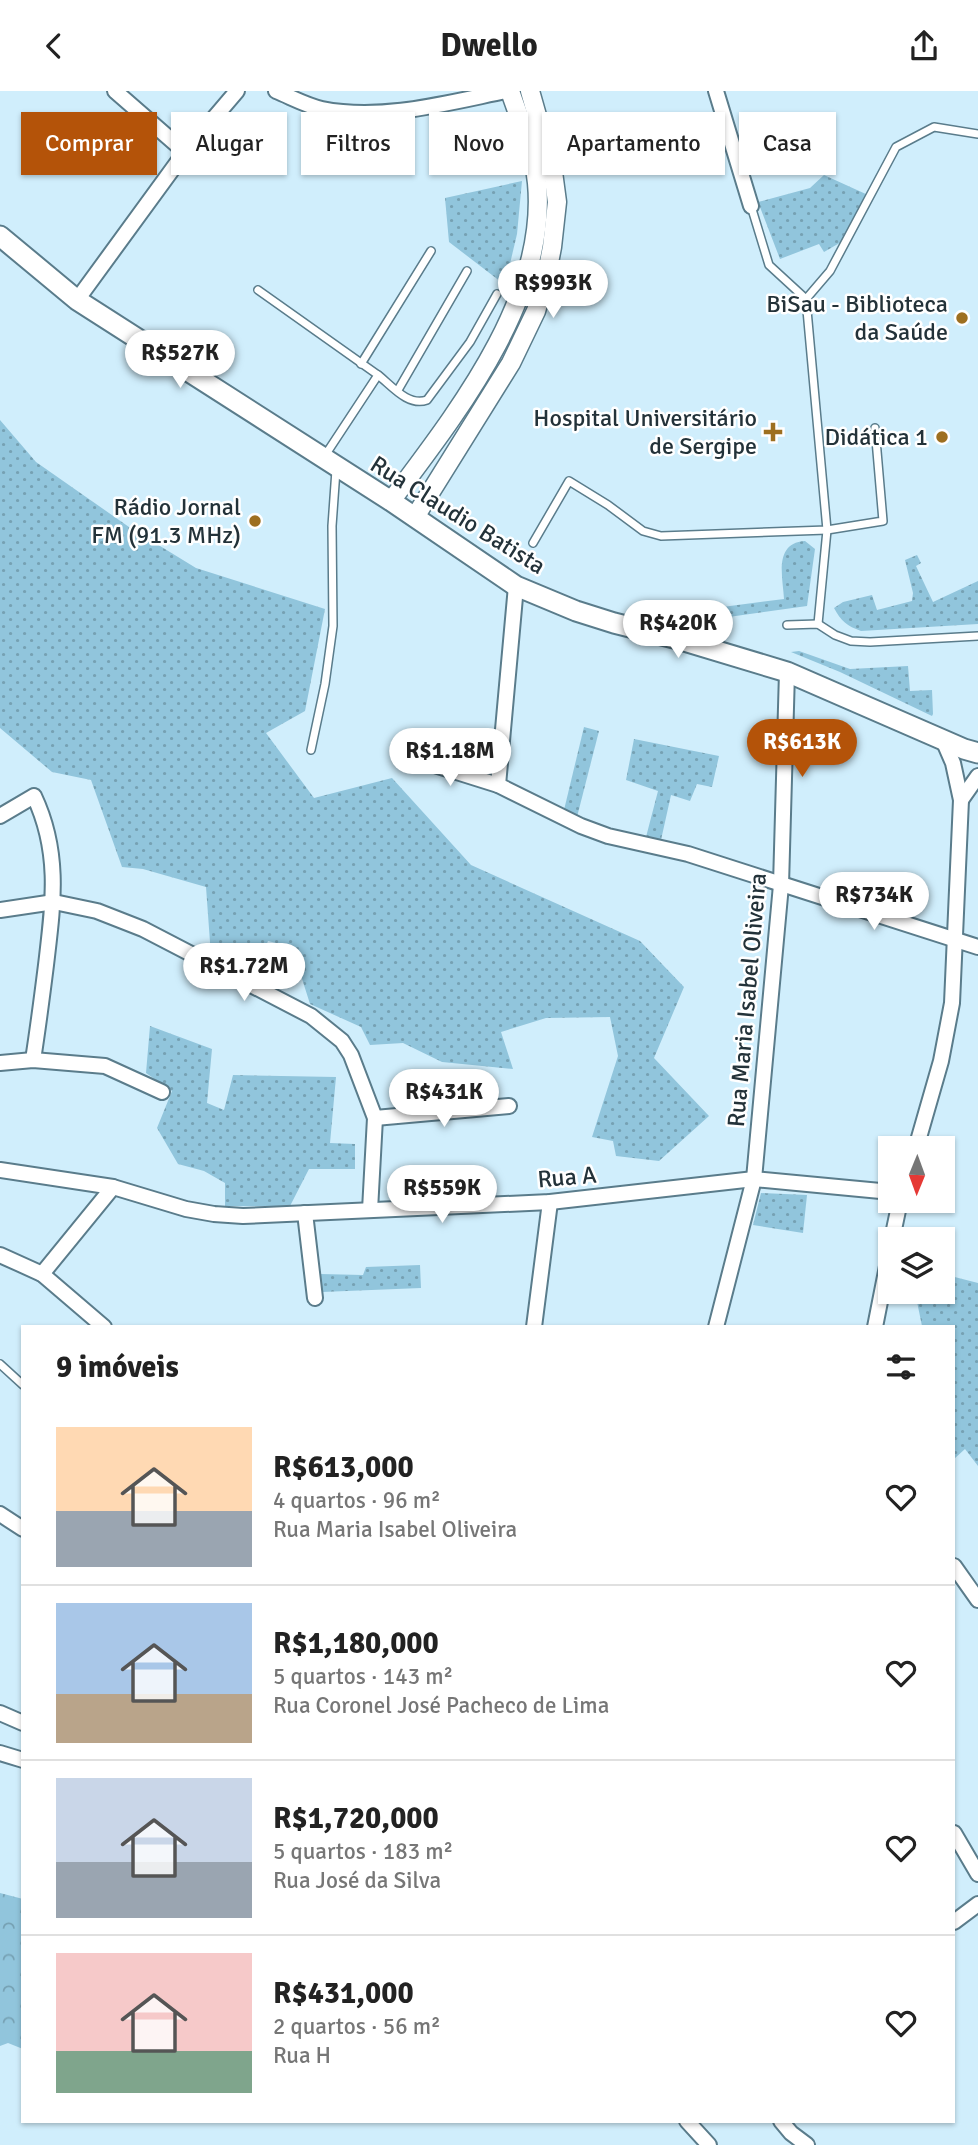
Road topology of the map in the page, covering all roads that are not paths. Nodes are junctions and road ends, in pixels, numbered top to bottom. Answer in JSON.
{"nodes":[{"id":1,"x":115,"y":91,"type":"edge"},
{"id":2,"x":237,"y":91,"type":"edge"},
{"id":3,"x":276,"y":91,"type":"edge"},
{"id":4,"x":315,"y":91,"type":"edge"},
{"id":5,"x":508,"y":91,"type":"edge"},
{"id":6,"x":530,"y":91,"type":"edge"},
{"id":7,"x":716,"y":91,"type":"edge"},
{"id":8,"x":318,"y":108,"type":"junction"},
{"id":9,"x":219,"y":112,"type":"edge"},
{"id":10,"x":533,"y":130,"type":"junction"},
{"id":11,"x":978,"y":134,"type":"edge"},
{"id":12,"x":171,"y":140,"type":"edge"},
{"id":13,"x":171,"y":171,"type":"edge"},
{"id":14,"x":751,"y":206,"type":"joint"},
{"id":15,"x":0,"y":236,"type":"edge"},
{"id":16,"x":431,"y":251,"type":"dead end"},
{"id":17,"x":467,"y":271,"type":"dead end"},
{"id":18,"x":258,"y":290,"type":"dead end"},
{"id":19,"x":497,"y":294,"type":"dead end"},
{"id":20,"x":806,"y":299,"type":"junction"},
{"id":21,"x":77,"y":300,"type":"junction"},
{"id":22,"x":361,"y":363,"type":"junction"},
{"id":23,"x":377,"y":375,"type":"junction"},
{"id":24,"x":398,"y":390,"type":"junction"},
{"id":25,"x":874,"y":428,"type":"dead end"},
{"id":26,"x":330,"y":462,"type":"junction"},
{"id":27,"x":391,"y":501,"type":"junction"},
{"id":28,"x":415,"y":517,"type":"junction"},
{"id":29,"x":827,"y":530,"type":"junction"},
{"id":30,"x":533,"y":543,"type":"dead end"},
{"id":31,"x":516,"y":586,"type":"junction"},
{"id":32,"x":818,"y":624,"type":"junction"},
{"id":33,"x":787,"y":625,"type":"dead end"},
{"id":34,"x":978,"y":636,"type":"edge"},
{"id":35,"x":787,"y":672,"type":"junction"},
{"id":36,"x":943,"y":740,"type":"junction"},
{"id":37,"x":311,"y":750,"type":"dead end"},
{"id":38,"x":978,"y":753,"type":"edge"},
{"id":39,"x":412,"y":758,"type":"dead end"},
{"id":40,"x":978,"y":776,"type":"edge"},
{"id":41,"x":498,"y":785,"type":"junction"},
{"id":42,"x":961,"y":800,"type":"junction"},
{"id":43,"x":0,"y":816,"type":"edge"},
{"id":44,"x":781,"y":885,"type":"junction"},
{"id":45,"x":54,"y":902,"type":"junction"},
{"id":46,"x":0,"y":910,"type":"edge"},
{"id":47,"x":956,"y":939,"type":"junction"},
{"id":48,"x":978,"y":947,"type":"edge"},
{"id":49,"x":33,"y":1061,"type":"junction"},
{"id":50,"x":0,"y":1063,"type":"edge"},
{"id":51,"x":162,"y":1092,"type":"dead end"},
{"id":52,"x":509,"y":1106,"type":"dead end"},
{"id":53,"x":375,"y":1118,"type":"junction"},
{"id":54,"x":919,"y":1136,"type":"edge"},
{"id":55,"x":0,"y":1170,"type":"edge"},
{"id":56,"x":754,"y":1179,"type":"junction"},
{"id":57,"x":113,"y":1187,"type":"junction"},
{"id":58,"x":878,"y":1191,"type":"edge"},
{"id":59,"x":550,"y":1202,"type":"junction"},
{"id":60,"x":370,"y":1210,"type":"junction"},
{"id":61,"x":305,"y":1213,"type":"junction"},
{"id":62,"x":0,"y":1255,"type":"edge"},
{"id":63,"x":41,"y":1274,"type":"junction"},
{"id":64,"x":316,"y":1298,"type":"dead end"},
{"id":65,"x":880,"y":1304,"type":"edge"},
{"id":66,"x":102,"y":1325,"type":"edge"},
{"id":67,"x":534,"y":1325,"type":"edge"},
{"id":68,"x":717,"y":1325,"type":"edge"},
{"id":69,"x":875,"y":1325,"type":"edge"},
{"id":70,"x":0,"y":1364,"type":"edge"},
{"id":71,"x":21,"y":1383,"type":"edge"},
{"id":72,"x":0,"y":1514,"type":"edge"},
{"id":73,"x":21,"y":1528,"type":"edge"},
{"id":74,"x":955,"y":1567,"type":"edge"},
{"id":75,"x":978,"y":1599,"type":"edge"},
{"id":76,"x":0,"y":1713,"type":"edge"},
{"id":77,"x":21,"y":1722,"type":"edge"},
{"id":78,"x":0,"y":1753,"type":"edge"},
{"id":79,"x":21,"y":1759,"type":"edge"},
{"id":80,"x":955,"y":1835,"type":"edge"},
{"id":81,"x":978,"y":1874,"type":"edge"},
{"id":82,"x":978,"y":1904,"type":"edge"},
{"id":83,"x":955,"y":1921,"type":"edge"},
{"id":84,"x":689,"y":2123,"type":"edge"},
{"id":85,"x":783,"y":2123,"type":"edge"},
{"id":86,"x":709,"y":2145,"type":"edge"},
{"id":87,"x":807,"y":2145,"type":"edge"}],
"edges":[{"from":1,"to":12,"type":"street"},
{"from":2,"to":9,"type":"street"},
{"from":3,"to":8,"type":"street"},
{"from":4,"to":8,"type":"street"},
{"from":5,"to":8,"type":"street"},
{"from":5,"to":10,"type":"street"},
{"from":6,"to":10,"type":"street"},
{"from":7,"to":14,"type":"street"},
{"from":10,"to":27,"type":"street"},
{"from":10,"to":28,"type":"street"},
{"from":11,"to":20,"type":"lane"},
{"from":13,"to":21,"type":"street"},
{"from":14,"to":20,"type":"lane"},
{"from":15,"to":21,"type":"main road","name":"Rua Claudio Batista"},
{"from":16,"to":22,"type":"lane"},
{"from":17,"to":24,"type":"lane"},
{"from":18,"to":22,"type":"lane"},
{"from":19,"to":24,"type":"lane"},
{"from":20,"to":29,"type":"lane"},
{"from":21,"to":26,"type":"main road","name":"Rua Claudio Batista"},
{"from":22,"to":23,"type":"lane"},
{"from":23,"to":24,"type":"lane"},
{"from":23,"to":26,"type":"lane"},
{"from":25,"to":29,"type":"lane"},
{"from":26,"to":27,"type":"main road","name":"Rua Claudio Batista"},
{"from":26,"to":37,"type":"lane"},
{"from":27,"to":28,"type":"main road","name":"Rua Claudio Batista"},
{"from":28,"to":31,"type":"main road","name":"Rua Claudio Batista"},
{"from":29,"to":30,"type":"lane"},
{"from":29,"to":32,"type":"lane"},
{"from":31,"to":35,"type":"main road","name":"Rua Claudio Batista"},
{"from":31,"to":41,"type":"street"},
{"from":32,"to":33,"type":"lane"},
{"from":32,"to":34,"type":"lane"},
{"from":35,"to":36,"type":"main road","name":"Rua Claudio Batista"},
{"from":35,"to":44,"type":"street","name":"Rua Maria Isabel Oliveira"},
{"from":36,"to":38,"type":"main road","name":"Rua Claudio Batista"},
{"from":36,"to":42,"type":"street"},
{"from":39,"to":41,"type":"street"},
{"from":40,"to":42,"type":"street"},
{"from":41,"to":44,"type":"street"},
{"from":42,"to":47,"type":"street"},
{"from":43,"to":45,"type":"street"},
{"from":44,"to":47,"type":"street"},
{"from":44,"to":56,"type":"street","name":"Rua Maria Isabel Oliveira"},
{"from":45,"to":46,"type":"street"},
{"from":45,"to":49,"type":"street"},
{"from":45,"to":53,"type":"street"},
{"from":47,"to":48,"type":"street"},
{"from":47,"to":54,"type":"street"},
{"from":49,"to":50,"type":"street"},
{"from":49,"to":51,"type":"street"},
{"from":52,"to":53,"type":"street"},
{"from":53,"to":60,"type":"street"},
{"from":55,"to":57,"type":"street","name":"Rua A"},
{"from":56,"to":58,"type":"street","name":"Rua A"},
{"from":56,"to":59,"type":"street","name":"Rua A"},
{"from":56,"to":68,"type":"street","name":"Rua Maria Isabel Oliveira"},
{"from":57,"to":61,"type":"street","name":"Rua A"},
{"from":57,"to":63,"type":"street"},
{"from":59,"to":60,"type":"street","name":"Rua A"},
{"from":59,"to":67,"type":"street"},
{"from":60,"to":61,"type":"street","name":"Rua A"},
{"from":61,"to":64,"type":"street"},
{"from":62,"to":63,"type":"street"},
{"from":63,"to":66,"type":"street"},
{"from":65,"to":69,"type":"street"},
{"from":70,"to":71,"type":"lane"},
{"from":72,"to":73,"type":"street"},
{"from":74,"to":75,"type":"street"},
{"from":76,"to":77,"type":"street"},
{"from":78,"to":79,"type":"street"},
{"from":80,"to":81,"type":"street"},
{"from":82,"to":83,"type":"street"},
{"from":84,"to":86,"type":"street"},
{"from":85,"to":87,"type":"street"}]}
